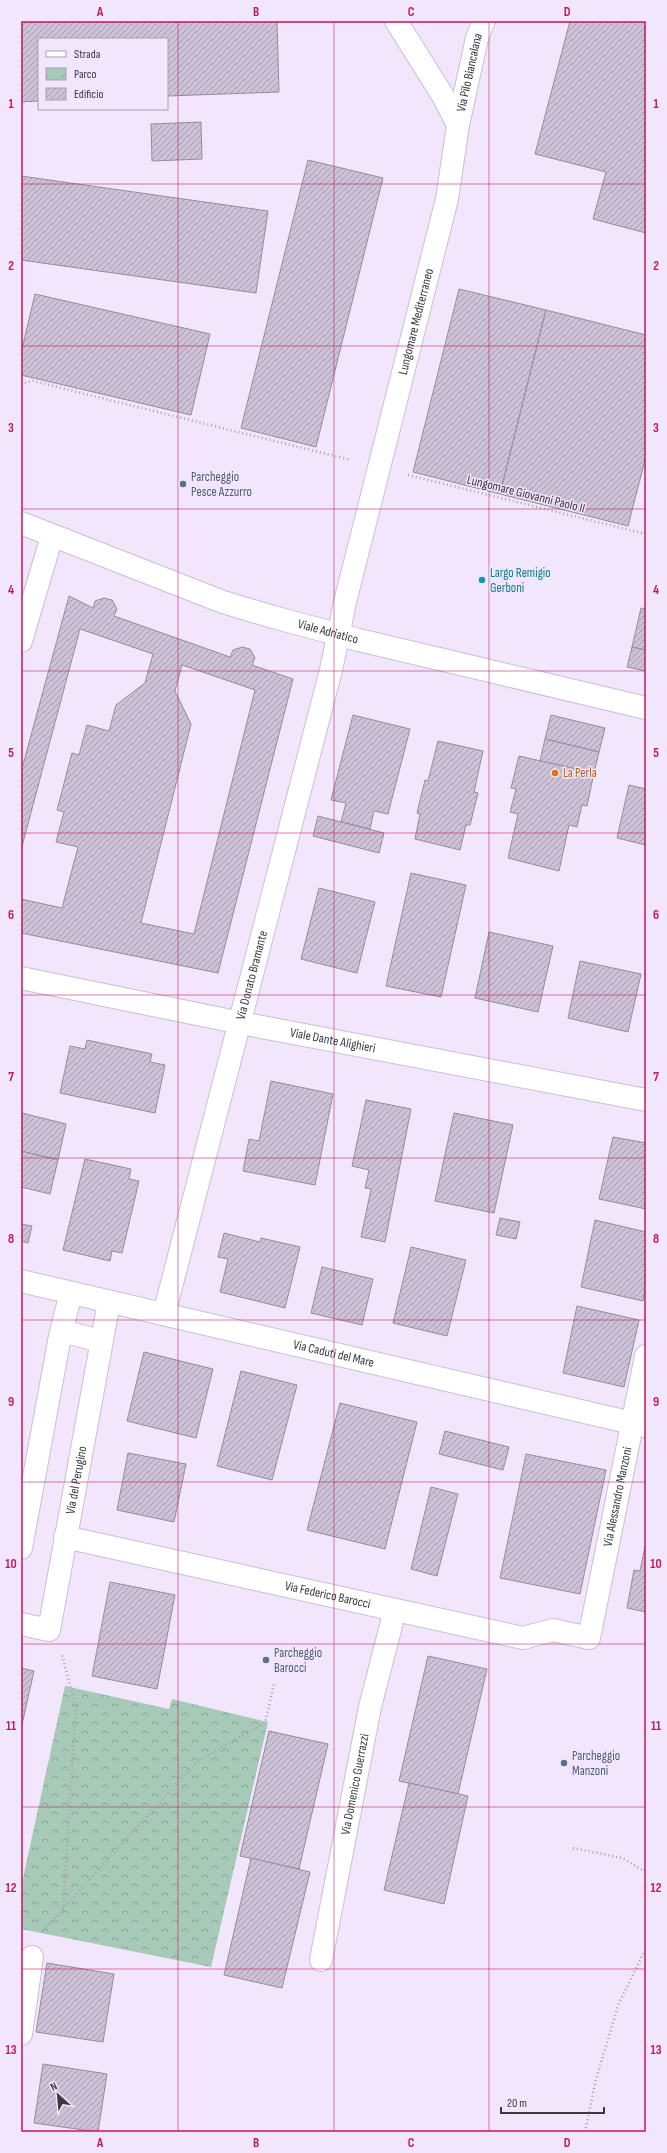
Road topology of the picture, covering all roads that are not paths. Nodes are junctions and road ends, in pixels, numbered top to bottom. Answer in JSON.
{"nodes":[{"id":1,"x":396,"y":21,"type":"edge"},
{"id":2,"x":484,"y":21,"type":"edge"},
{"id":3,"x":458,"y":126,"type":"junction"},
{"id":4,"x":21,"y":523,"type":"edge"},
{"id":5,"x":52,"y":536,"type":"junction"},
{"id":6,"x":338,"y":635,"type":"junction"},
{"id":7,"x":21,"y":641,"type":"edge"},
{"id":8,"x":646,"y":708,"type":"edge"},
{"id":9,"x":21,"y":978,"type":"edge"},
{"id":10,"x":240,"y":1022,"type":"junction"},
{"id":11,"x":646,"y":1100,"type":"edge"},
{"id":12,"x":21,"y":1281,"type":"edge"},
{"id":13,"x":70,"y":1293,"type":"junction"},
{"id":14,"x":108,"y":1302,"type":"junction"},
{"id":15,"x":164,"y":1314,"type":"junction"},
{"id":16,"x":62,"y":1331,"type":"junction"},
{"id":17,"x":100,"y":1340,"type":"junction"},
{"id":18,"x":646,"y":1356,"type":"edge"},
{"id":19,"x":639,"y":1425,"type":"edge"},
{"id":20,"x":65,"y":1537,"type":"junction"},
{"id":21,"x":21,"y":1548,"type":"edge"},
{"id":22,"x":395,"y":1610,"type":"junction"},
{"id":23,"x":21,"y":1624,"type":"edge"},
{"id":24,"x":589,"y":1638,"type":"joint"},
{"id":25,"x":32,"y":1957,"type":"road end"},
{"id":26,"x":321,"y":1960,"type":"dead end"},
{"id":27,"x":21,"y":2034,"type":"edge"}],
"edges":[{"from":1,"to":3,"type":"street"},
{"from":2,"to":3,"type":"street","name":"Via Pilo Biancalana"},
{"from":3,"to":6,"type":"street","name":"Lungomare Mediterraneo"},
{"from":4,"to":5,"type":"street","name":"Viale Adriatico"},
{"from":5,"to":6,"type":"street","name":"Viale Adriatico"},
{"from":5,"to":7,"type":"street"},
{"from":6,"to":8,"type":"street","name":"Viale Adriatico"},
{"from":6,"to":10,"type":"street","name":"Via Donato Bramante"},
{"from":9,"to":10,"type":"street","name":"Viale Dante Alighieri"},
{"from":10,"to":11,"type":"street","name":"Viale Dante Alighieri"},
{"from":10,"to":15,"type":"street","name":"Via Donato Bramante"},
{"from":12,"to":13,"type":"street","name":"Via Caduti del Mare"},
{"from":13,"to":14,"type":"street","name":"Via Caduti del Mare"},
{"from":13,"to":16,"type":"street"},
{"from":14,"to":15,"type":"street","name":"Via Caduti del Mare"},
{"from":14,"to":17,"type":"street","name":"Via del Perugino"},
{"from":15,"to":19,"type":"street","name":"Via Caduti del Mare"},
{"from":16,"to":17,"type":"street"},
{"from":16,"to":21,"type":"street"},
{"from":17,"to":20,"type":"street","name":"Via del Perugino"},
{"from":18,"to":19,"type":"street","name":"Via Alessandro Manzoni"},
{"from":19,"to":24,"type":"street","name":"Via Alessandro Manzoni"},
{"from":20,"to":22,"type":"street","name":"Via Federico Barocci"},
{"from":20,"to":23,"type":"street","name":"Via del Perugino"},
{"from":22,"to":24,"type":"street","name":"Via Federico Barocci"},
{"from":22,"to":26,"type":"street","name":"Via Domenico Guerrazzi"},
{"from":25,"to":27,"type":"street"}]}
